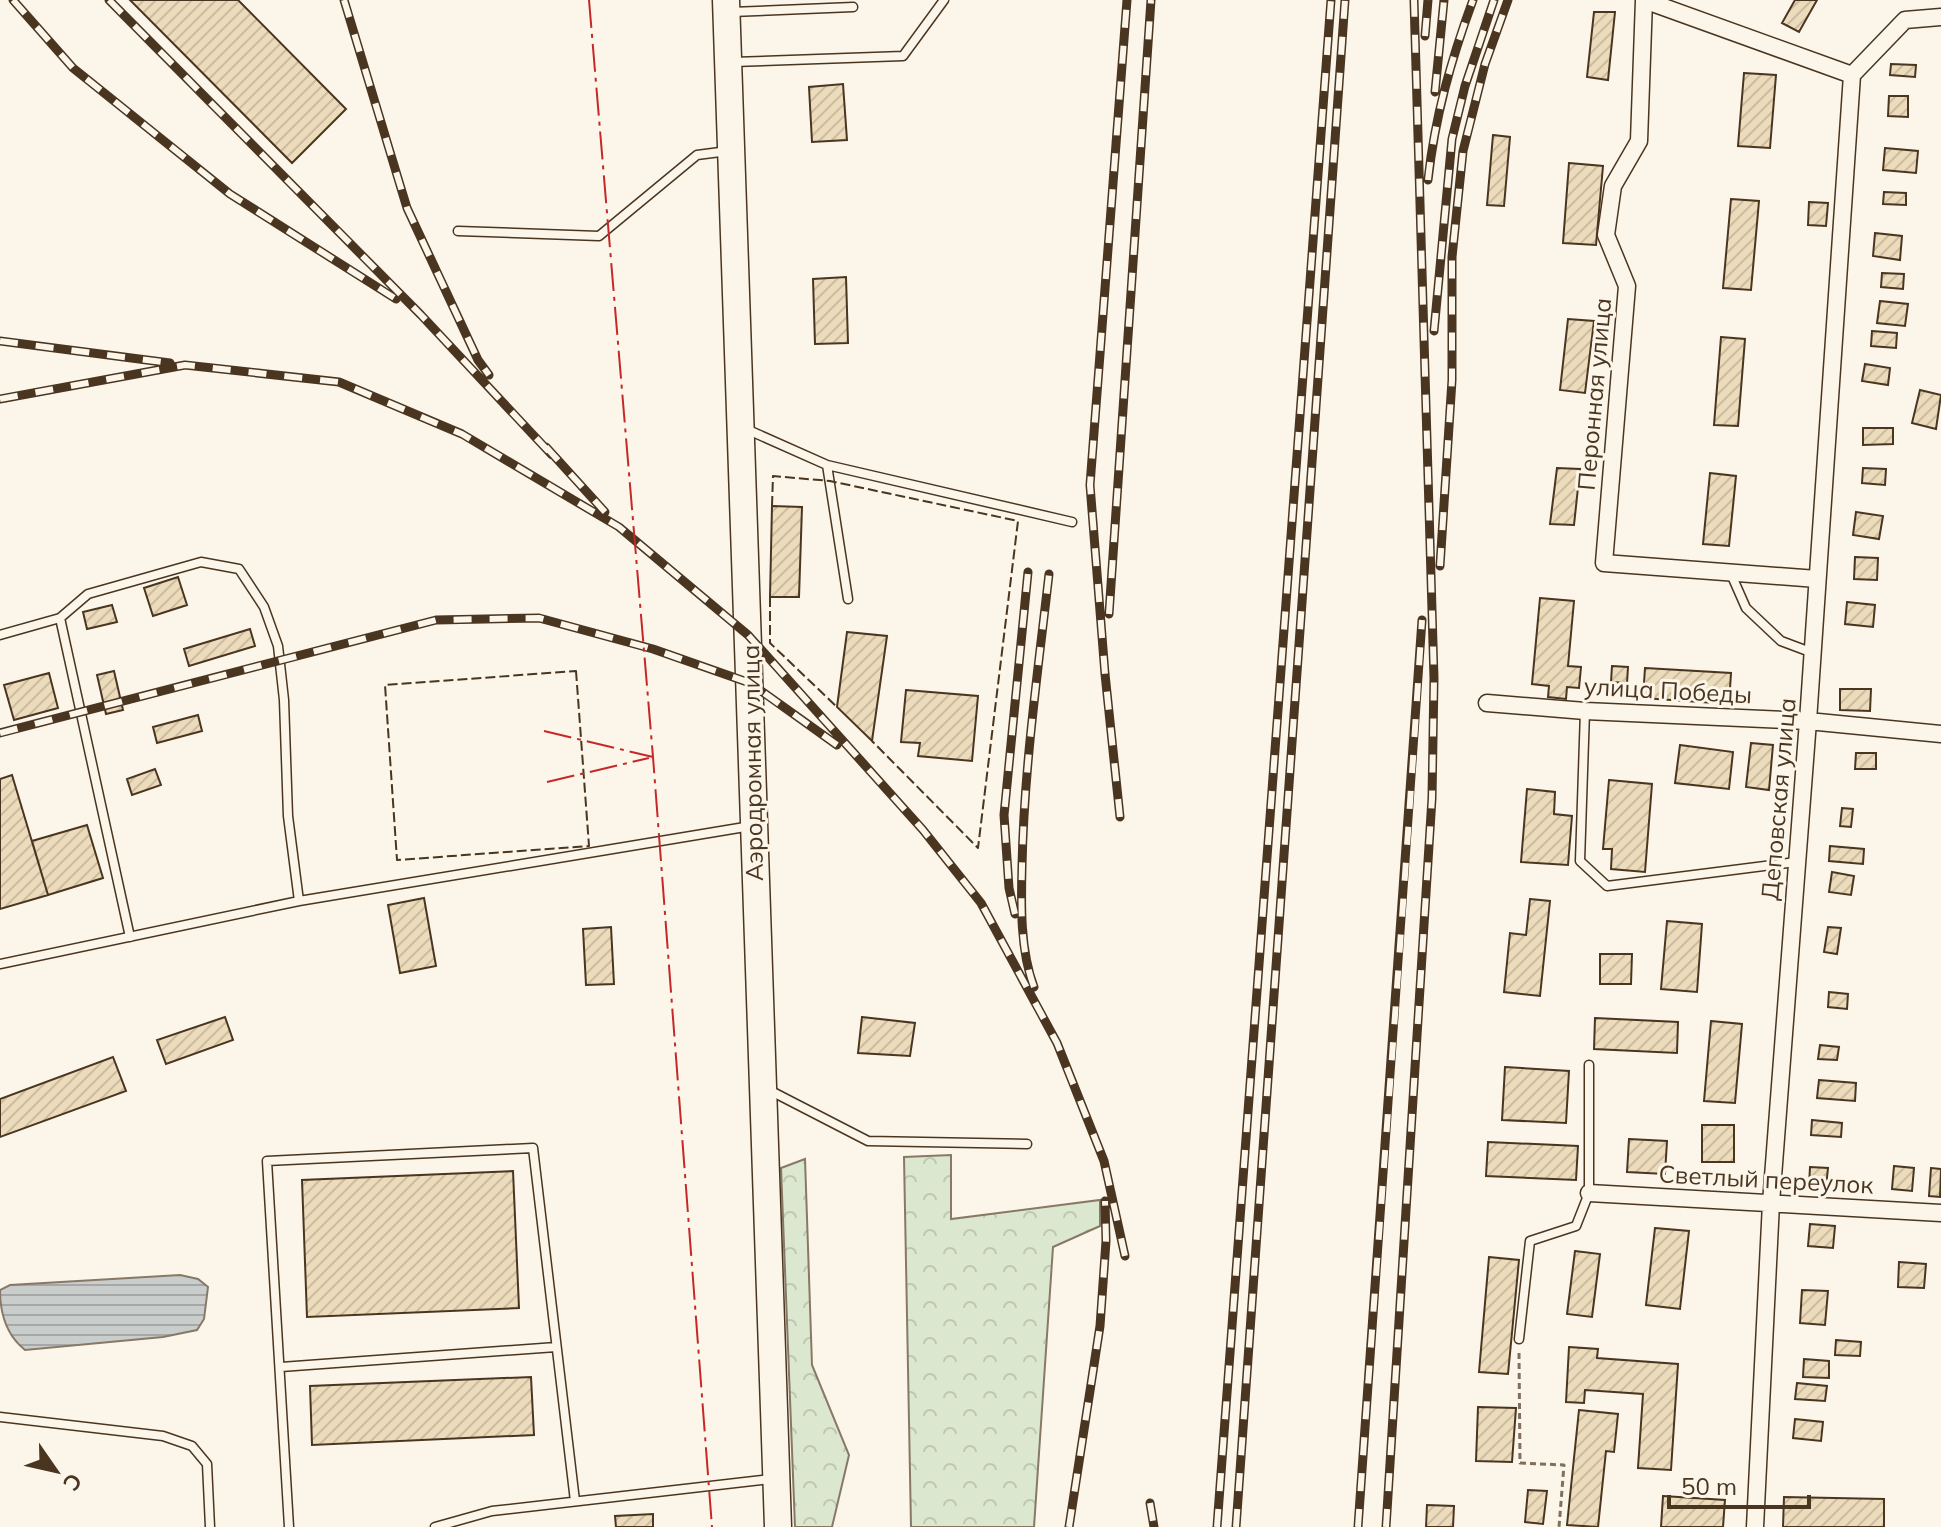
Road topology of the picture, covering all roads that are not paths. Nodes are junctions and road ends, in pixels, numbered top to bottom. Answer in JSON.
{"nodes":[{"id":1,"x":944,"y":0,"type":"edge"},
{"id":2,"x":1644,"y":0,"type":"edge"},
{"id":3,"x":726,"y":6,"type":"edge"},
{"id":4,"x":853,"y":7,"type":"dead end"},
{"id":5,"x":1941,"y":17,"type":"edge"},
{"id":6,"x":729,"y":62,"type":"junction"},
{"id":7,"x":1852,"y":75,"type":"junction"},
{"id":8,"x":729,"y":151,"type":"junction"},
{"id":9,"x":458,"y":231,"type":"dead end"},
{"id":10,"x":742,"y":427,"type":"junction"},
{"id":11,"x":827,"y":465,"type":"junction"},
{"id":12,"x":1072,"y":522,"type":"dead end"},
{"id":13,"x":1731,"y":574,"type":"junction"},
{"id":14,"x":1817,"y":579,"type":"junction"},
{"id":15,"x":848,"y":599,"type":"dead end"},
{"id":16,"x":60,"y":618,"type":"junction"},
{"id":17,"x":0,"y":635,"type":"edge"},
{"id":18,"x":1813,"y":653,"type":"junction"},
{"id":19,"x":1487,"y":703,"type":"dead end"},
{"id":20,"x":1585,"y":711,"type":"junction"},
{"id":21,"x":1808,"y":721,"type":"junction"},
{"id":22,"x":1941,"y":734,"type":"edge"},
{"id":23,"x":752,"y":826,"type":"junction"},
{"id":24,"x":1796,"y":862,"type":"junction"},
{"id":25,"x":299,"y":901,"type":"junction"},
{"id":26,"x":130,"y":937,"type":"junction"},
{"id":27,"x":0,"y":964,"type":"edge"},
{"id":28,"x":1589,"y":1065,"type":"dead end"},
{"id":29,"x":763,"y":1087,"type":"junction"},
{"id":30,"x":1027,"y":1144,"type":"dead end"},
{"id":31,"x":1589,"y":1193,"type":"junction"},
{"id":32,"x":1771,"y":1203,"type":"junction"},
{"id":33,"x":1941,"y":1213,"type":"edge"},
{"id":34,"x":1519,"y":1339,"type":"road end"},
{"id":35,"x":556,"y":1347,"type":"junction"},
{"id":36,"x":281,"y":1367,"type":"junction"},
{"id":37,"x":0,"y":1417,"type":"edge"},
{"id":38,"x":776,"y":1478,"type":"junction"},
{"id":39,"x":575,"y":1501,"type":"junction"},
{"id":40,"x":210,"y":1527,"type":"edge"},
{"id":41,"x":289,"y":1527,"type":"edge"},
{"id":42,"x":435,"y":1527,"type":"edge"},
{"id":43,"x":778,"y":1527,"type":"edge"},
{"id":44,"x":1755,"y":1527,"type":"edge"}],
"edges":[{"from":1,"to":6,"type":"lane"},
{"from":2,"to":7,"type":"street"},
{"from":2,"to":13,"type":"street","name":"Перонная улица"},
{"from":3,"to":4,"type":"lane"},
{"from":3,"to":6,"type":"main road","name":"Аэродромная улица"},
{"from":5,"to":7,"type":"street"},
{"from":6,"to":8,"type":"main road","name":"Аэродромная улица"},
{"from":7,"to":14,"type":"street","name":"Деповская улица"},
{"from":8,"to":9,"type":"lane"},
{"from":8,"to":10,"type":"main road","name":"Аэродромная улица"},
{"from":10,"to":11,"type":"lane"},
{"from":10,"to":23,"type":"main road","name":"Аэродромная улица"},
{"from":11,"to":12,"type":"lane"},
{"from":11,"to":15,"type":"lane"},
{"from":13,"to":14,"type":"street"},
{"from":13,"to":18,"type":"lane"},
{"from":14,"to":18,"type":"street","name":"Деповская улица"},
{"from":16,"to":17,"type":"lane"},
{"from":16,"to":25,"type":"lane"},
{"from":16,"to":26,"type":"lane"},
{"from":18,"to":21,"type":"street","name":"Деповская улица"},
{"from":19,"to":20,"type":"street","name":"улица Победы"},
{"from":20,"to":21,"type":"street","name":"улица Победы"},
{"from":20,"to":24,"type":"lane"},
{"from":21,"to":22,"type":"street","name":"улица Победы"},
{"from":21,"to":24,"type":"street","name":"Деповская улица"},
{"from":23,"to":25,"type":"lane"},
{"from":23,"to":29,"type":"main road","name":"Аэродромная улица"},
{"from":24,"to":32,"type":"street","name":"Деповская улица"},
{"from":25,"to":26,"type":"lane"},
{"from":26,"to":27,"type":"lane"},
{"from":28,"to":31,"type":"lane"},
{"from":29,"to":30,"type":"lane"},
{"from":29,"to":38,"type":"main road","name":"Аэродромная улица"},
{"from":31,"to":32,"type":"street","name":"Светлый переулок"},
{"from":31,"to":34,"type":"lane"},
{"from":32,"to":33,"type":"street","name":"Светлый переулок"},
{"from":32,"to":44,"type":"street","name":"Деповская улица"},
{"from":35,"to":36,"type":"lane"},
{"from":35,"to":36,"type":"lane"},
{"from":35,"to":39,"type":"lane"},
{"from":36,"to":41,"type":"lane"},
{"from":37,"to":40,"type":"lane"},
{"from":38,"to":39,"type":"lane"},
{"from":38,"to":43,"type":"main road","name":"Аэродромная улица"},
{"from":39,"to":42,"type":"lane"}]}
